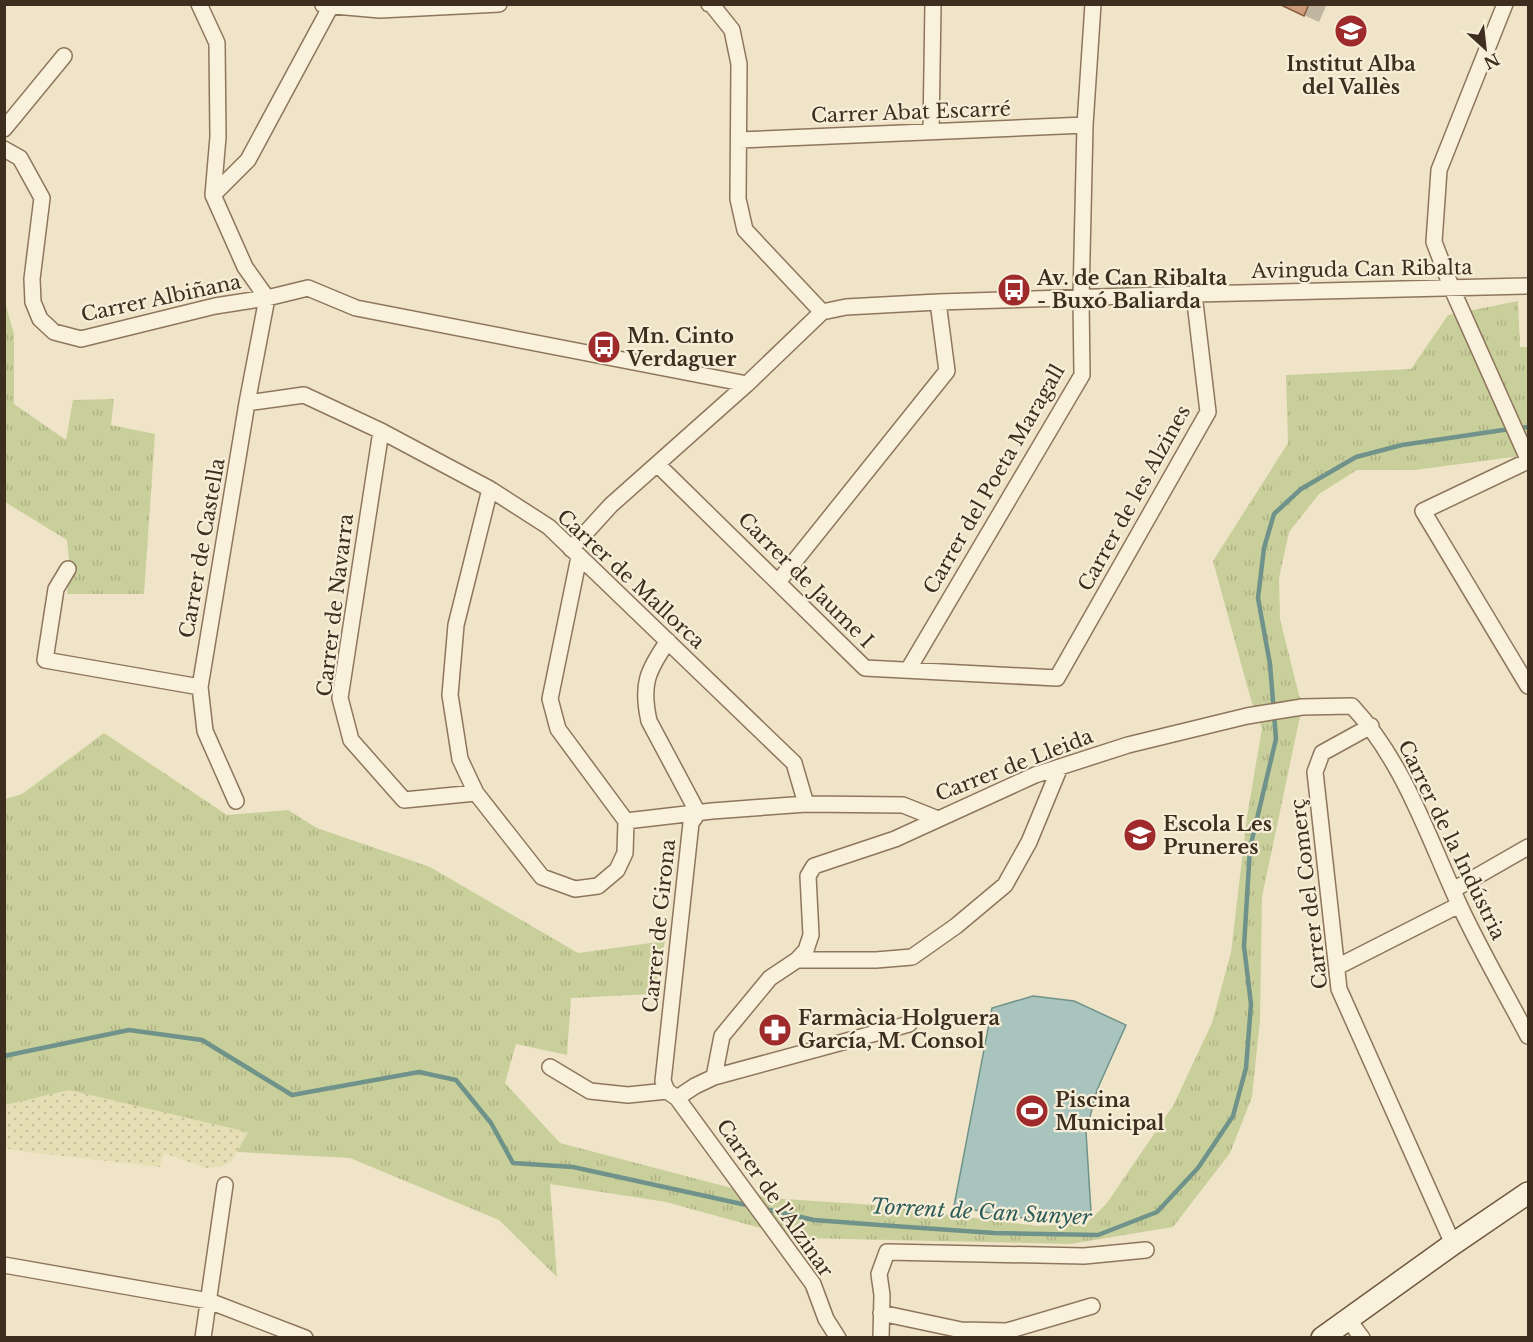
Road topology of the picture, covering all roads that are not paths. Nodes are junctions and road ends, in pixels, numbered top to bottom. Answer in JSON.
{"nodes":[{"id":1,"x":199,"y":4,"type":"edge"},
{"id":2,"x":499,"y":4,"type":"edge"},
{"id":3,"x":708,"y":4,"type":"edge"},
{"id":4,"x":933,"y":4,"type":"edge"},
{"id":5,"x":1093,"y":4,"type":"edge"},
{"id":6,"x":1505,"y":4,"type":"edge"},
{"id":7,"x":328,"y":5,"type":"edge"},
{"id":8,"x":64,"y":56,"type":"dead end"},
{"id":9,"x":1085,"y":125,"type":"junction"},
{"id":10,"x":4,"y":129,"type":"edge"},
{"id":11,"x":931,"y":132,"type":"junction"},
{"id":12,"x":739,"y":140,"type":"junction"},
{"id":13,"x":4,"y":149,"type":"edge"},
{"id":14,"x":213,"y":195,"type":"junction"},
{"id":15,"x":1528,"y":286,"type":"edge"},
{"id":16,"x":1452,"y":289,"type":"junction"},
{"id":17,"x":1194,"y":294,"type":"junction"},
{"id":18,"x":267,"y":298,"type":"junction"},
{"id":19,"x":1081,"y":298,"type":"junction"},
{"id":20,"x":938,"y":302,"type":"junction"},
{"id":21,"x":822,"y":312,"type":"junction"},
{"id":22,"x":747,"y":384,"type":"junction"},
{"id":23,"x":247,"y":403,"type":"junction"},
{"id":24,"x":381,"y":431,"type":"junction"},
{"id":25,"x":1528,"y":460,"type":"edge"},
{"id":26,"x":657,"y":464,"type":"junction"},
{"id":27,"x":490,"y":489,"type":"junction"},
{"id":28,"x":575,"y":553,"type":"junction"},
{"id":29,"x":68,"y":569,"type":"dead end"},
{"id":30,"x":778,"y":582,"type":"junction"},
{"id":31,"x":668,"y":641,"type":"junction"},
{"id":32,"x":908,"y":670,"type":"junction"},
{"id":33,"x":1057,"y":678,"type":"joint"},
{"id":34,"x":1528,"y":686,"type":"edge"},
{"id":35,"x":200,"y":687,"type":"junction"},
{"id":36,"x":1371,"y":726,"type":"junction"},
{"id":37,"x":1060,"y":767,"type":"junction"},
{"id":38,"x":476,"y":793,"type":"junction"},
{"id":39,"x":236,"y":801,"type":"dead end"},
{"id":40,"x":806,"y":804,"type":"junction"},
{"id":41,"x":698,"y":813,"type":"junction"},
{"id":42,"x":938,"y":819,"type":"junction"},
{"id":43,"x":626,"y":821,"type":"junction"},
{"id":44,"x":1528,"y":847,"type":"edge"},
{"id":45,"x":1453,"y":890,"type":"junction"},
{"id":46,"x":1459,"y":905,"type":"junction"},
{"id":47,"x":797,"y":960,"type":"junction"},
{"id":48,"x":1337,"y":967,"type":"junction"},
{"id":49,"x":909,"y":1024,"type":"dead end"},
{"id":50,"x":1528,"y":1036,"type":"edge"},
{"id":51,"x":550,"y":1067,"type":"dead end"},
{"id":52,"x":714,"y":1077,"type":"junction"},
{"id":53,"x":672,"y":1094,"type":"junction"},
{"id":54,"x":225,"y":1185,"type":"dead end"},
{"id":55,"x":1528,"y":1193,"type":"edge"},
{"id":56,"x":1453,"y":1244,"type":"junction"},
{"id":57,"x":1146,"y":1250,"type":"dead end"},
{"id":58,"x":4,"y":1266,"type":"edge"},
{"id":59,"x":209,"y":1301,"type":"junction"},
{"id":60,"x":1092,"y":1306,"type":"dead end"},
{"id":61,"x":881,"y":1313,"type":"junction"},
{"id":62,"x":1348,"y":1319,"type":"junction"},
{"id":63,"x":203,"y":1338,"type":"edge"},
{"id":64,"x":305,"y":1338,"type":"edge"},
{"id":65,"x":837,"y":1338,"type":"edge"},
{"id":66,"x":881,"y":1338,"type":"edge"},
{"id":67,"x":1322,"y":1338,"type":"edge"},
{"id":68,"x":1362,"y":1338,"type":"edge"}],
"edges":[{"from":1,"to":14,"type":"street"},
{"from":2,"to":7,"type":"street"},
{"from":3,"to":12,"type":"street"},
{"from":4,"to":11,"type":"street"},
{"from":5,"to":9,"type":"street","name":"Carrer del Poeta Maragall"},
{"from":6,"to":16,"type":"street"},
{"from":7,"to":14,"type":"street"},
{"from":8,"to":10,"type":"street"},
{"from":9,"to":11,"type":"street","name":"Carrer Abat Escarré"},
{"from":9,"to":19,"type":"street","name":"Carrer del Poeta Maragall"},
{"from":11,"to":12,"type":"street","name":"Carrer Abat Escarré"},
{"from":12,"to":21,"type":"street"},
{"from":13,"to":18,"type":"street","name":"Carrer Albiñana"},
{"from":14,"to":18,"type":"street"},
{"from":15,"to":16,"type":"street","name":"Avinguda Can Ribalta"},
{"from":16,"to":17,"type":"street","name":"Avinguda Can Ribalta"},
{"from":16,"to":25,"type":"street"},
{"from":17,"to":19,"type":"street","name":"Avinguda Can Ribalta"},
{"from":17,"to":33,"type":"street","name":"Carrer de les Alzines"},
{"from":18,"to":22,"type":"street","name":"Carrer Albiñana"},
{"from":18,"to":23,"type":"street","name":"Carrer de Castella"},
{"from":19,"to":20,"type":"street","name":"Avinguda Can Ribalta"},
{"from":19,"to":32,"type":"street","name":"Carrer del Poeta Maragall"},
{"from":20,"to":21,"type":"street","name":"Avinguda Can Ribalta"},
{"from":20,"to":30,"type":"street"},
{"from":21,"to":22,"type":"street"},
{"from":22,"to":26,"type":"street"},
{"from":23,"to":24,"type":"street","name":"Carrer de Mallorca"},
{"from":23,"to":35,"type":"street","name":"Carrer de Castella"},
{"from":24,"to":27,"type":"street","name":"Carrer de Mallorca"},
{"from":24,"to":38,"type":"street","name":"Carrer de Navarra"},
{"from":25,"to":34,"type":"street"},
{"from":26,"to":28,"type":"street"},
{"from":26,"to":30,"type":"street","name":"Carrer de Jaume I"},
{"from":27,"to":28,"type":"street","name":"Carrer de Mallorca"},
{"from":27,"to":38,"type":"street"},
{"from":28,"to":31,"type":"street","name":"Carrer de Mallorca"},
{"from":28,"to":43,"type":"street"},
{"from":29,"to":35,"type":"street"},
{"from":30,"to":32,"type":"street","name":"Carrer de Jaume I"},
{"from":31,"to":40,"type":"street","name":"Carrer de Mallorca"},
{"from":31,"to":41,"type":"street"},
{"from":32,"to":33,"type":"street","name":"Carrer de Jaume I"},
{"from":35,"to":39,"type":"street","name":"Carrer de Castella"},
{"from":36,"to":37,"type":"street","name":"Carrer de Lleida"},
{"from":36,"to":45,"type":"street","name":"Carrer de la Indústria"},
{"from":36,"to":48,"type":"street","name":"Carrer del Comerç"},
{"from":37,"to":42,"type":"street","name":"Carrer de Lleida"},
{"from":37,"to":47,"type":"street"},
{"from":38,"to":43,"type":"street"},
{"from":40,"to":41,"type":"street","name":"Carrer de Lleida"},
{"from":40,"to":42,"type":"street","name":"Carrer de Lleida"},
{"from":41,"to":43,"type":"street","name":"Carrer de Lleida"},
{"from":41,"to":53,"type":"street","name":"Carrer de Girona"},
{"from":42,"to":47,"type":"street"},
{"from":44,"to":45,"type":"street"},
{"from":45,"to":46,"type":"street","name":"Carrer de la Indústria"},
{"from":46,"to":48,"type":"street"},
{"from":46,"to":50,"type":"street","name":"Carrer de la Indústria"},
{"from":47,"to":52,"type":"street"},
{"from":48,"to":56,"type":"street","name":"Carrer del Comerç"},
{"from":49,"to":52,"type":"street"},
{"from":51,"to":53,"type":"street"},
{"from":52,"to":53,"type":"street"},
{"from":53,"to":65,"type":"street","name":"Carrer de l'Alzinar"},
{"from":54,"to":59,"type":"street"},
{"from":55,"to":56,"type":"street"},
{"from":56,"to":62,"type":"street"},
{"from":57,"to":61,"type":"street"},
{"from":58,"to":59,"type":"street"},
{"from":59,"to":63,"type":"street"},
{"from":59,"to":64,"type":"street"},
{"from":60,"to":61,"type":"street"},
{"from":61,"to":66,"type":"street"},
{"from":62,"to":67,"type":"street"},
{"from":62,"to":68,"type":"street"}]}
